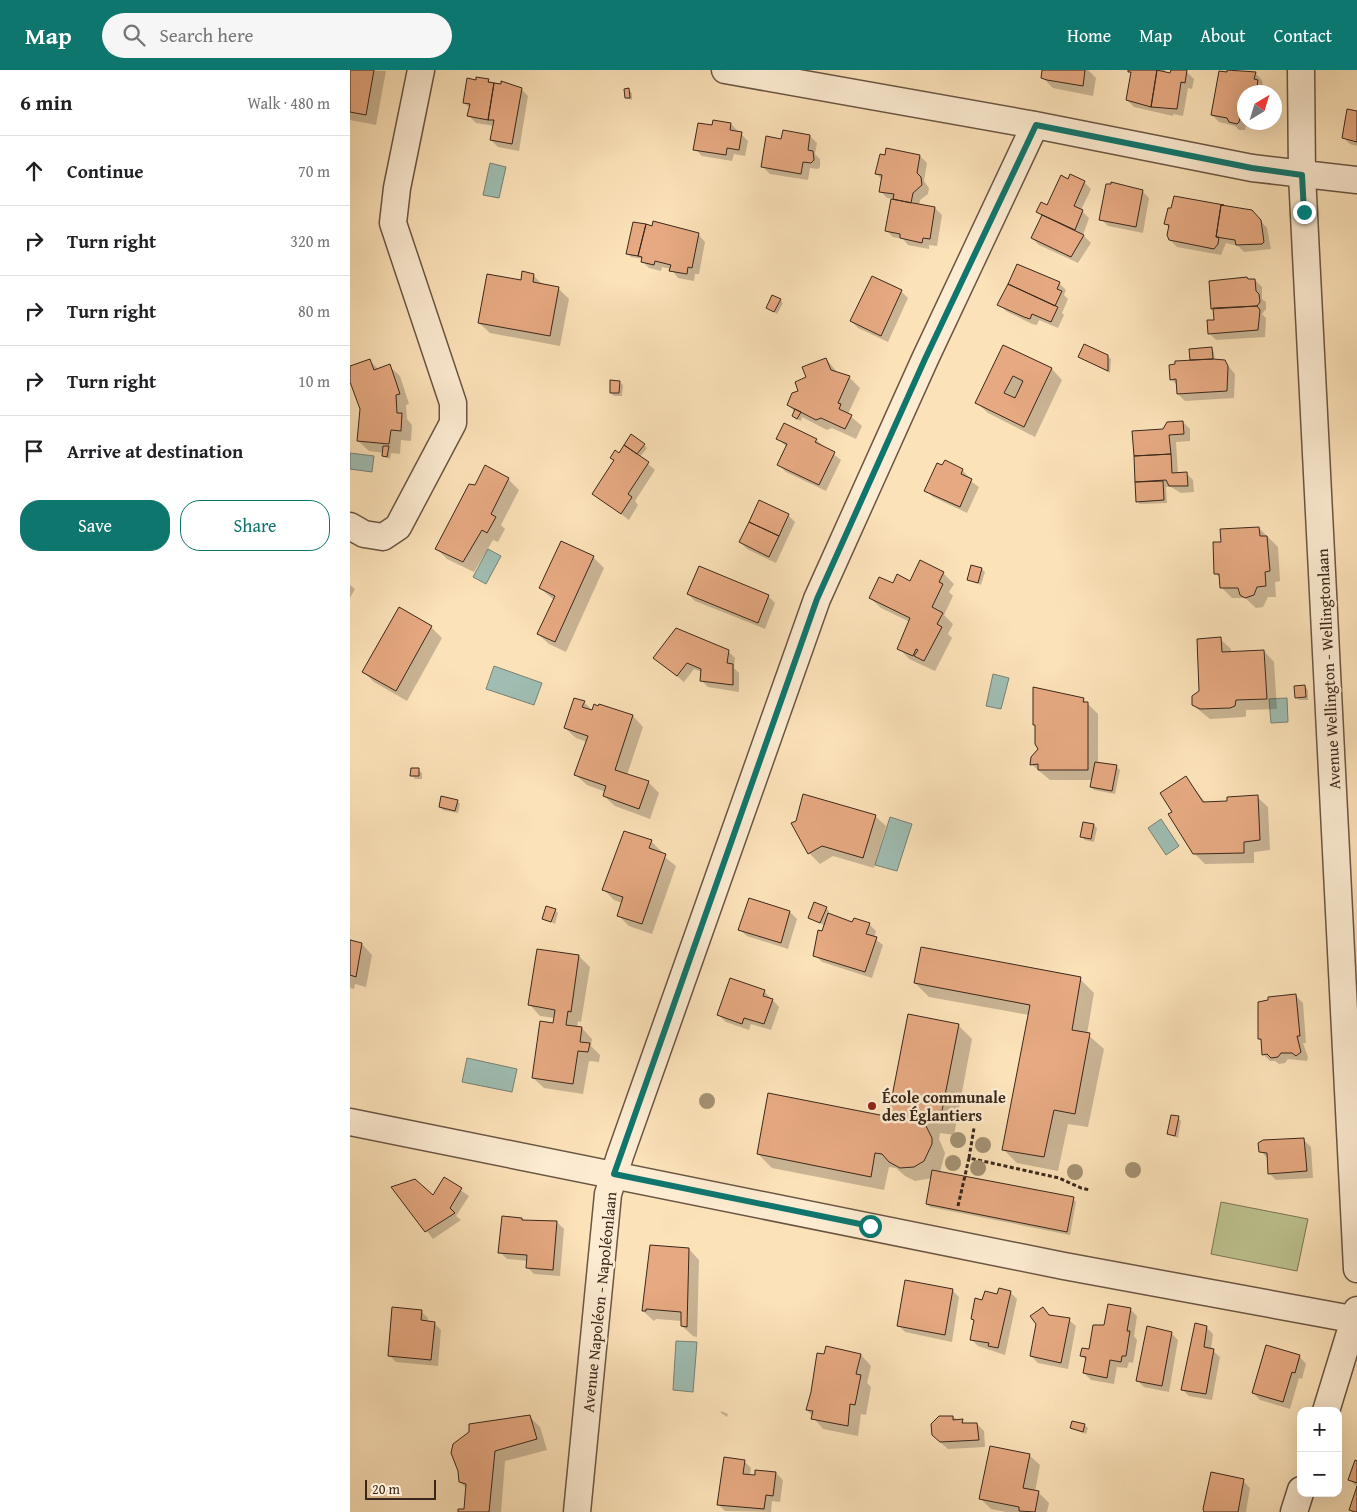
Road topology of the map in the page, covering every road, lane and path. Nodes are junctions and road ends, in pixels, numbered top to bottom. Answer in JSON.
{"nodes":[{"id":1,"x":421,"y":70,"type":"edge"},
{"id":2,"x":725,"y":70,"type":"edge"},
{"id":3,"x":1301,"y":70,"type":"edge"},
{"id":4,"x":1036,"y":125,"type":"junction"},
{"id":5,"x":1302,"y":175,"type":"junction"},
{"id":6,"x":1357,"y":180,"type":"edge"},
{"id":7,"x":350,"y":526,"type":"edge"},
{"id":8,"x":350,"y":1122,"type":"edge"},
{"id":9,"x":974,"y":1128,"type":"dead end"},
{"id":10,"x":969,"y":1158,"type":"junction"},
{"id":11,"x":614,"y":1174,"type":"junction"},
{"id":12,"x":1090,"y":1190,"type":"dead end"},
{"id":13,"x":958,"y":1206,"type":"dead end"},
{"id":14,"x":1357,"y":1269,"type":"edge"},
{"id":15,"x":1356,"y":1317,"type":"edge"},
{"id":16,"x":1327,"y":1407,"type":"edge"},
{"id":17,"x":1299,"y":1497,"type":"edge"},
{"id":18,"x":577,"y":1512,"type":"edge"},
{"id":19,"x":1294,"y":1512,"type":"edge"}],
"edges":[{"from":1,"to":7,"type":"street"},
{"from":2,"to":4,"type":"street"},
{"from":3,"to":5,"type":"street","name":"Avenue Wellington - Wellingtonlaan"},
{"from":4,"to":5,"type":"street"},
{"from":4,"to":11,"type":"street","name":"Avenue Napoléon - Napoléonlaan"},
{"from":5,"to":6,"type":"street"},
{"from":5,"to":14,"type":"street","name":"Avenue Wellington - Wellingtonlaan"},
{"from":8,"to":11,"type":"street"},
{"from":9,"to":10,"type":"path"},
{"from":10,"to":12,"type":"path"},
{"from":10,"to":13,"type":"path"},
{"from":11,"to":15,"type":"street"},
{"from":11,"to":18,"type":"street","name":"Avenue Napoléon - Napoléonlaan"},
{"from":15,"to":16,"type":"street"},
{"from":17,"to":19,"type":"street"}]}
